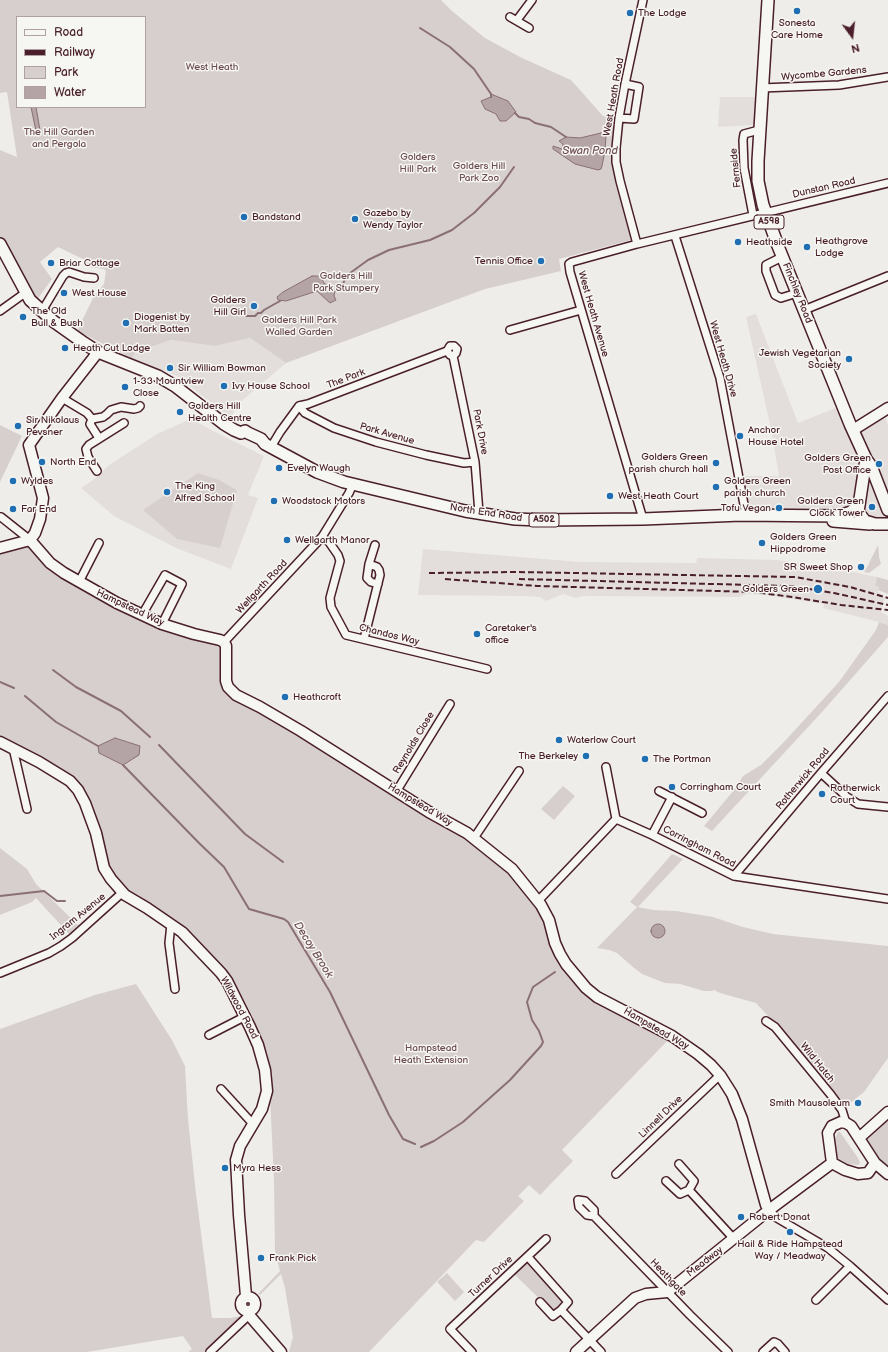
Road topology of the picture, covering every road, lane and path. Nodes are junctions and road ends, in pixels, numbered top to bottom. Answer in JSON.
{"nodes":[{"id":1,"x":532,"y":0,"type":"edge"},
{"id":2,"x":644,"y":0,"type":"edge"},
{"id":3,"x":768,"y":0,"type":"edge"},
{"id":4,"x":529,"y":28,"type":"dead end"},
{"id":5,"x":888,"y":77,"type":"edge"},
{"id":6,"x":625,"y":84,"type":"junction"},
{"id":7,"x":761,"y":88,"type":"junction"},
{"id":8,"x":619,"y":118,"type":"junction"},
{"id":9,"x":759,"y":130,"type":"junction"},
{"id":10,"x":744,"y":152,"type":"junction"},
{"id":11,"x":758,"y":152,"type":"junction"},
{"id":12,"x":888,"y":183,"type":"edge"},
{"id":13,"x":765,"y":213,"type":"junction"},
{"id":14,"x":753,"y":215,"type":"junction"},
{"id":15,"x":675,"y":236,"type":"junction"},
{"id":16,"x":0,"y":244,"type":"edge"},
{"id":17,"x":637,"y":244,"type":"junction"},
{"id":18,"x":782,"y":257,"type":"junction"},
{"id":19,"x":888,"y":276,"type":"edge"},
{"id":20,"x":94,"y":278,"type":"dead end"},
{"id":21,"x":25,"y":293,"type":"junction"},
{"id":22,"x":797,"y":293,"type":"junction"},
{"id":23,"x":580,"y":310,"type":"junction"},
{"id":24,"x":804,"y":310,"type":"junction"},
{"id":25,"x":0,"y":311,"type":"edge"},
{"id":26,"x":42,"y":311,"type":"junction"},
{"id":27,"x":510,"y":330,"type":"dead end"},
{"id":28,"x":454,"y":346,"type":"dead end"},
{"id":29,"x":96,"y":351,"type":"junction"},
{"id":30,"x":450,"y":354,"type":"junction"},
{"id":31,"x":62,"y":398,"type":"junction"},
{"id":32,"x":140,"y":406,"type":"dead end"},
{"id":33,"x":299,"y":406,"type":"junction"},
{"id":34,"x":888,"y":408,"type":"edge"},
{"id":35,"x":92,"y":419,"type":"junction"},
{"id":36,"x":124,"y":423,"type":"dead end"},
{"id":37,"x":853,"y":430,"type":"junction"},
{"id":38,"x":99,"y":438,"type":"junction"},
{"id":39,"x":268,"y":446,"type":"junction"},
{"id":40,"x":866,"y":459,"type":"junction"},
{"id":41,"x":475,"y":462,"type":"junction"},
{"id":42,"x":97,"y":471,"type":"dead end"},
{"id":43,"x":353,"y":484,"type":"junction"},
{"id":44,"x":881,"y":493,"type":"junction"},
{"id":45,"x":862,"y":494,"type":"junction"},
{"id":46,"x":859,"y":505,"type":"junction"},
{"id":47,"x":887,"y":507,"type":"edge"},
{"id":48,"x":479,"y":513,"type":"junction"},
{"id":49,"x":746,"y":515,"type":"junction"},
{"id":50,"x":790,"y":516,"type":"junction"},
{"id":51,"x":1,"y":517,"type":"edge"},
{"id":52,"x":643,"y":519,"type":"junction"},
{"id":53,"x":874,"y":524,"type":"junction"},
{"id":54,"x":888,"y":524,"type":"edge"},
{"id":55,"x":322,"y":537,"type":"junction"},
{"id":56,"x":30,"y":540,"type":"junction"},
{"id":57,"x":100,"y":543,"type":"dead end"},
{"id":58,"x":375,"y":545,"type":"dead end"},
{"id":59,"x":0,"y":548,"type":"edge"},
{"id":60,"x":369,"y":564,"type":"junction"},
{"id":61,"x":79,"y":582,"type":"junction"},
{"id":62,"x":378,"y":584,"type":"junction"},
{"id":63,"x":142,"y":615,"type":"junction"},
{"id":64,"x":162,"y":624,"type":"junction"},
{"id":65,"x":364,"y":639,"type":"junction"},
{"id":66,"x":224,"y":642,"type":"junction"},
{"id":67,"x":487,"y":669,"type":"dead end"},
{"id":68,"x":888,"y":696,"type":"edge"},
{"id":69,"x":450,"y":704,"type":"dead end"},
{"id":70,"x":0,"y":742,"type":"edge"},
{"id":71,"x":13,"y":748,"type":"junction"},
{"id":72,"x":606,"y":767,"type":"dead end"},
{"id":73,"x":519,"y":771,"type":"dead end"},
{"id":74,"x":820,"y":773,"type":"junction"},
{"id":75,"x":659,"y":790,"type":"dead end"},
{"id":76,"x":396,"y":792,"type":"junction"},
{"id":77,"x":672,"y":797,"type":"junction"},
{"id":78,"x":888,"y":807,"type":"edge"},
{"id":79,"x":27,"y":809,"type":"dead end"},
{"id":80,"x":702,"y":813,"type":"dead end"},
{"id":81,"x":616,"y":819,"type":"junction"},
{"id":82,"x":652,"y":835,"type":"junction"},
{"id":83,"x":474,"y":838,"type":"junction"},
{"id":84,"x":734,"y":876,"type":"junction"},
{"id":85,"x":123,"y":892,"type":"junction"},
{"id":86,"x":888,"y":899,"type":"edge"},
{"id":87,"x":538,"y":901,"type":"junction"},
{"id":88,"x":171,"y":924,"type":"junction"},
{"id":89,"x":0,"y":973,"type":"edge"},
{"id":90,"x":175,"y":988,"type":"dead end"},
{"id":91,"x":246,"y":1016,"type":"junction"},
{"id":92,"x":766,"y":1021,"type":"dead end"},
{"id":93,"x":209,"y":1035,"type":"dead end"},
{"id":94,"x":720,"y":1075,"type":"junction"},
{"id":95,"x":221,"y":1089,"type":"dead end"},
{"id":96,"x":888,"y":1112,"type":"edge"},
{"id":97,"x":846,"y":1123,"type":"junction"},
{"id":98,"x":253,"y":1124,"type":"junction"},
{"id":99,"x":859,"y":1138,"type":"junction"},
{"id":100,"x":832,"y":1163,"type":"junction"},
{"id":101,"x":875,"y":1163,"type":"junction"},
{"id":102,"x":679,"y":1164,"type":"dead end"},
{"id":103,"x":616,"y":1174,"type":"dead end"},
{"id":104,"x":888,"y":1174,"type":"edge"},
{"id":105,"x":666,"y":1181,"type":"dead end"},
{"id":106,"x":689,"y":1190,"type":"junction"},
{"id":107,"x":770,"y":1210,"type":"junction"},
{"id":108,"x":594,"y":1216,"type":"dead end"},
{"id":109,"x":546,"y":1239,"type":"dead end"},
{"id":110,"x":734,"y":1239,"type":"junction"},
{"id":111,"x":528,"y":1257,"type":"junction"},
{"id":112,"x":850,"y":1266,"type":"junction"},
{"id":113,"x":667,"y":1292,"type":"junction"},
{"id":114,"x":816,"y":1300,"type":"dead end"},
{"id":115,"x":888,"y":1300,"type":"edge"},
{"id":116,"x":540,"y":1302,"type":"dead end"},
{"id":117,"x":561,"y":1310,"type":"junction"},
{"id":118,"x":248,"y":1313,"type":"junction"},
{"id":119,"x":589,"y":1340,"type":"junction"},
{"id":120,"x":210,"y":1352,"type":"edge"},
{"id":121,"x":281,"y":1352,"type":"edge"},
{"id":122,"x":472,"y":1352,"type":"edge"},
{"id":123,"x":576,"y":1352,"type":"edge"},
{"id":124,"x":601,"y":1352,"type":"edge"},
{"id":125,"x":728,"y":1352,"type":"edge"},
{"id":126,"x":763,"y":1352,"type":"edge"},
{"id":127,"x":785,"y":1352,"type":"edge"}],
"edges":[{"from":1,"to":4,"type":"street"},
{"from":2,"to":6,"type":"street","name":"West Heath Road"},
{"from":3,"to":7,"type":"main road","name":"Finchley Road","number":"A598"},
{"from":5,"to":7,"type":"street","name":"Wycombe Gardens"},
{"from":6,"to":8,"type":"street","name":"West Heath Road"},
{"from":6,"to":8,"type":"street"},
{"from":7,"to":9,"type":"main road","name":"Finchley Road","number":"A598"},
{"from":8,"to":17,"type":"street","name":"West Heath Road"},
{"from":9,"to":10,"type":"street","name":"Fernside"},
{"from":9,"to":11,"type":"main road","name":"Finchley Road","number":"A598"},
{"from":10,"to":11,"type":"street"},
{"from":10,"to":14,"type":"street","name":"Fernside"},
{"from":11,"to":13,"type":"main road","name":"Finchley Road","number":"A598"},
{"from":12,"to":13,"type":"street","name":"Dunstan Road"},
{"from":13,"to":14,"type":"street","name":"West Heath Avenue"},
{"from":13,"to":18,"type":"main road","name":"Finchley Road","number":"A598"},
{"from":14,"to":15,"type":"street","name":"West Heath Avenue"},
{"from":15,"to":17,"type":"street","name":"West Heath Avenue"},
{"from":15,"to":49,"type":"street","name":"West Heath Drive"},
{"from":16,"to":21,"type":"main road","number":"A502"},
{"from":17,"to":23,"type":"street","name":"West Heath Avenue"},
{"from":18,"to":22,"type":"main road","name":"Finchley Road","number":"A598"},
{"from":18,"to":22,"type":"street"},
{"from":19,"to":24,"type":"street"},
{"from":20,"to":26,"type":"street"},
{"from":21,"to":25,"type":"street"},
{"from":21,"to":26,"type":"main road","number":"A502"},
{"from":22,"to":24,"type":"main road","name":"Finchley Road","number":"A598"},
{"from":23,"to":27,"type":"street"},
{"from":23,"to":52,"type":"street","name":"West Heath Avenue"},
{"from":24,"to":37,"type":"main road","name":"Finchley Road","number":"A598"},
{"from":26,"to":29,"type":"main road","number":"A502"},
{"from":28,"to":30,"type":"street","name":"The Park"},
{"from":29,"to":31,"type":"street"},
{"from":29,"to":39,"type":"main road","name":"North End Road","number":"A502"},
{"from":30,"to":33,"type":"street","name":"The Park"},
{"from":30,"to":41,"type":"street","name":"Park Drive"},
{"from":31,"to":35,"type":"street"},
{"from":31,"to":56,"type":"street"},
{"from":32,"to":35,"type":"street"},
{"from":33,"to":39,"type":"street"},
{"from":33,"to":41,"type":"street","name":"Park Avenue"},
{"from":34,"to":37,"type":"street"},
{"from":35,"to":38,"type":"street"},
{"from":36,"to":38,"type":"street"},
{"from":37,"to":40,"type":"main road","name":"Finchley Road","number":"A598"},
{"from":38,"to":42,"type":"street"},
{"from":39,"to":43,"type":"main road","name":"North End Road","number":"A502"},
{"from":40,"to":44,"type":"main road","name":"Finchley Road","number":"A598"},
{"from":40,"to":45,"type":"main road"},
{"from":41,"to":48,"type":"street","name":"Park Drive"},
{"from":43,"to":48,"type":"main road","name":"North End Road","number":"A502"},
{"from":43,"to":55,"type":"street","name":"Wellgarth Road"},
{"from":44,"to":45,"type":"main road"},
{"from":44,"to":47,"type":"main road","name":"Finchley Road","number":"A598"},
{"from":45,"to":46,"type":"main road"},
{"from":46,"to":50,"type":"main road","name":"North End Road","number":"A502"},
{"from":46,"to":53,"type":"main road"},
{"from":47,"to":53,"type":"main road","name":"Finchley Road"},
{"from":48,"to":52,"type":"main road","name":"North End Road","number":"A502"},
{"from":49,"to":50,"type":"main road","name":"North End Road","number":"A502"},
{"from":49,"to":52,"type":"main road","name":"North End Road","number":"A502"},
{"from":50,"to":53,"type":"main road","name":"North End Road","number":"A502"},
{"from":51,"to":56,"type":"street"},
{"from":53,"to":54,"type":"main road","number":"A502"},
{"from":55,"to":65,"type":"street","name":"Chandos Way"},
{"from":55,"to":66,"type":"street","name":"Wellgarth Road"},
{"from":56,"to":59,"type":"street"},
{"from":56,"to":61,"type":"street","name":"Hampstead Way"},
{"from":57,"to":61,"type":"street"},
{"from":58,"to":60,"type":"street"},
{"from":60,"to":62,"type":"street"},
{"from":60,"to":62,"type":"street"},
{"from":61,"to":63,"type":"street","name":"Hampstead Way"},
{"from":62,"to":65,"type":"street"},
{"from":63,"to":64,"type":"street","name":"Hampstead Way"},
{"from":63,"to":64,"type":"street"},
{"from":64,"to":66,"type":"street","name":"Hampstead Way"},
{"from":65,"to":67,"type":"street","name":"Chandos Way"},
{"from":66,"to":76,"type":"street","name":"Hampstead Way"},
{"from":68,"to":74,"type":"street","name":"Rotherwick Road"},
{"from":69,"to":76,"type":"street","name":"Reynolds Close"},
{"from":70,"to":71,"type":"street","name":"Wildwood Road"},
{"from":71,"to":79,"type":"street"},
{"from":71,"to":85,"type":"street","name":"Wildwood Road"},
{"from":72,"to":81,"type":"street"},
{"from":73,"to":83,"type":"street"},
{"from":74,"to":78,"type":"street"},
{"from":74,"to":84,"type":"street","name":"Rotherwick Road"},
{"from":75,"to":77,"type":"street"},
{"from":76,"to":83,"type":"street","name":"Hampstead Way"},
{"from":77,"to":80,"type":"street"},
{"from":77,"to":82,"type":"street"},
{"from":81,"to":82,"type":"street","name":"Corringham Road"},
{"from":81,"to":87,"type":"street"},
{"from":82,"to":84,"type":"street","name":"Corringham Road"},
{"from":83,"to":87,"type":"street","name":"Hampstead Way"},
{"from":84,"to":86,"type":"street","name":"Corringham Road"},
{"from":85,"to":88,"type":"street","name":"Wildwood Road"},
{"from":85,"to":89,"type":"street","name":"Ingram Avenue"},
{"from":87,"to":94,"type":"street","name":"Hampstead Way"},
{"from":88,"to":90,"type":"street"},
{"from":88,"to":91,"type":"street","name":"Wildwood Road"},
{"from":91,"to":93,"type":"street"},
{"from":91,"to":98,"type":"street","name":"Wildwood Road"},
{"from":92,"to":97,"type":"street","name":"Wild Hatch"},
{"from":94,"to":103,"type":"street","name":"Linnell Drive"},
{"from":94,"to":107,"type":"street","name":"Hampstead Way"},
{"from":95,"to":98,"type":"street"},
{"from":96,"to":99,"type":"street"},
{"from":97,"to":99,"type":"street"},
{"from":97,"to":100,"type":"street"},
{"from":98,"to":118,"type":"street","name":"Wildwood Road"},
{"from":99,"to":101,"type":"street"},
{"from":100,"to":101,"type":"street"},
{"from":100,"to":107,"type":"street","name":"Meadway"},
{"from":101,"to":104,"type":"street"},
{"from":102,"to":106,"type":"street"},
{"from":105,"to":106,"type":"street"},
{"from":106,"to":110,"type":"street"},
{"from":107,"to":110,"type":"street","name":"Meadway"},
{"from":107,"to":112,"type":"street","name":"Hampstead Way"},
{"from":108,"to":113,"type":"street","name":"Heathgate"},
{"from":109,"to":111,"type":"street","name":"Turner Drive"},
{"from":110,"to":113,"type":"street","name":"Meadway"},
{"from":111,"to":117,"type":"street"},
{"from":111,"to":122,"type":"street","name":"Turner Drive"},
{"from":112,"to":114,"type":"street"},
{"from":112,"to":115,"type":"street","name":"Hampstead Way"},
{"from":113,"to":119,"type":"street"},
{"from":113,"to":125,"type":"street","name":"Heathgate"},
{"from":116,"to":117,"type":"street"},
{"from":117,"to":119,"type":"street"},
{"from":118,"to":120,"type":"street"},
{"from":118,"to":121,"type":"street"},
{"from":119,"to":123,"type":"street"},
{"from":119,"to":124,"type":"street"},
{"from":126,"to":127,"type":"street"}]}
